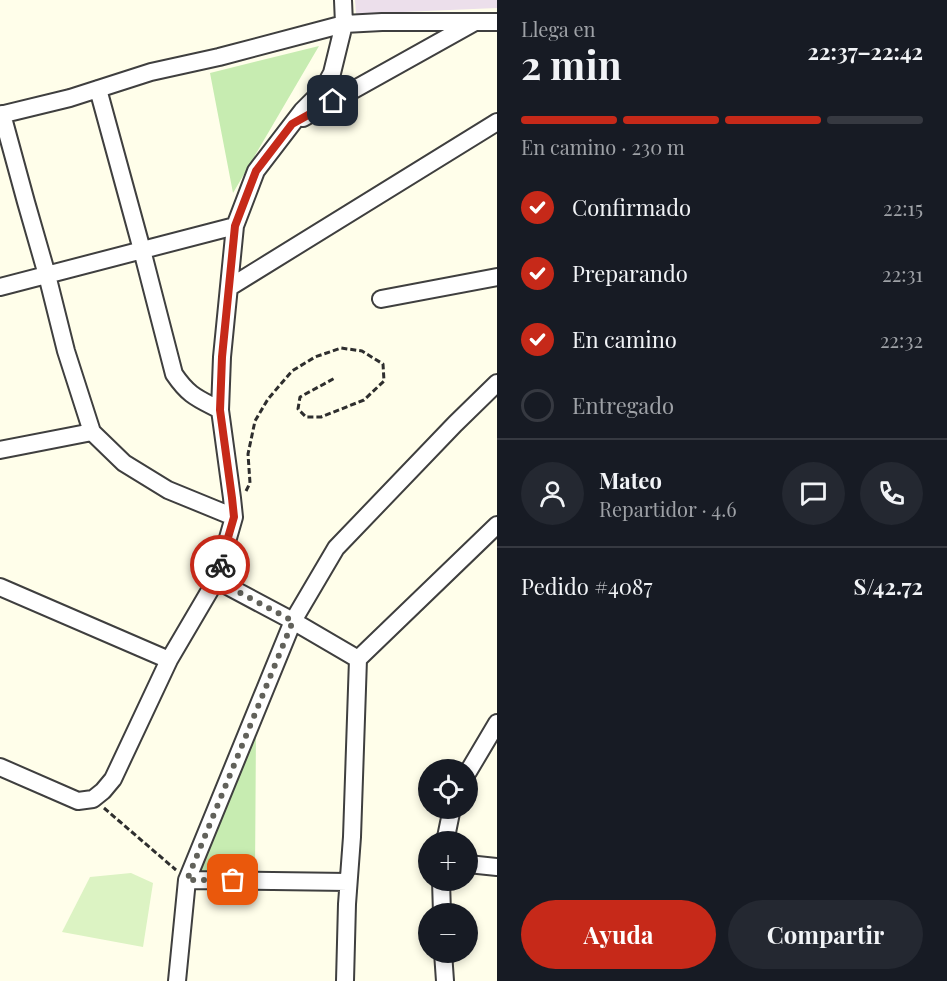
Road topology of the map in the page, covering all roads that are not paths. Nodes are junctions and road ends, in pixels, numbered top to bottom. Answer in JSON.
{"nodes":[{"id":1,"x":343,"y":0,"type":"edge"},
{"id":2,"x":476,"y":22,"type":"junction"},
{"id":3,"x":497,"y":23,"type":"edge"},
{"id":4,"x":344,"y":24,"type":"junction"},
{"id":5,"x":98,"y":89,"type":"junction"},
{"id":6,"x":1,"y":115,"type":"edge"},
{"id":7,"x":497,"y":122,"type":"edge"},
{"id":8,"x":292,"y":124,"type":"junction"},
{"id":9,"x":235,"y":226,"type":"junction"},
{"id":10,"x":142,"y":250,"type":"junction"},
{"id":11,"x":47,"y":275,"type":"junction"},
{"id":12,"x":497,"y":277,"type":"edge"},
{"id":13,"x":0,"y":287,"type":"edge"},
{"id":14,"x":230,"y":287,"type":"junction"},
{"id":15,"x":381,"y":299,"type":"dead end"},
{"id":16,"x":497,"y":383,"type":"edge"},
{"id":17,"x":220,"y":410,"type":"junction"},
{"id":18,"x":92,"y":432,"type":"junction"},
{"id":19,"x":0,"y":450,"type":"edge"},
{"id":20,"x":234,"y":517,"type":"junction"},
{"id":21,"x":497,"y":525,"type":"edge"},
{"id":22,"x":216,"y":580,"type":"junction"},
{"id":23,"x":0,"y":586,"type":"edge"},
{"id":24,"x":293,"y":621,"type":"junction"},
{"id":25,"x":358,"y":658,"type":"junction"},
{"id":26,"x":169,"y":660,"type":"junction"},
{"id":27,"x":497,"y":723,"type":"edge"},
{"id":28,"x":476,"y":759,"type":"edge"},
{"id":29,"x":0,"y":767,"type":"edge"},
{"id":30,"x":478,"y":865,"type":"edge"},
{"id":31,"x":497,"y":867,"type":"edge"},
{"id":32,"x":187,"y":880,"type":"junction"},
{"id":33,"x":348,"y":882,"type":"junction"},
{"id":34,"x":444,"y":963,"type":"edge"},
{"id":35,"x":177,"y":981,"type":"edge"},
{"id":36,"x":345,"y":981,"type":"edge"},
{"id":37,"x":445,"y":981,"type":"edge"}],
"edges":[{"from":1,"to":4,"type":"street"},
{"from":2,"to":3,"type":"street"},
{"from":2,"to":4,"type":"street"},
{"from":2,"to":8,"type":"street"},
{"from":4,"to":5,"type":"street"},
{"from":4,"to":8,"type":"street"},
{"from":5,"to":6,"type":"street"},
{"from":5,"to":10,"type":"street"},
{"from":6,"to":11,"type":"street"},
{"from":7,"to":14,"type":"street"},
{"from":8,"to":9,"type":"street"},
{"from":9,"to":10,"type":"street"},
{"from":9,"to":14,"type":"street"},
{"from":10,"to":11,"type":"street"},
{"from":10,"to":17,"type":"street"},
{"from":11,"to":13,"type":"street"},
{"from":11,"to":18,"type":"street"},
{"from":12,"to":15,"type":"street"},
{"from":14,"to":17,"type":"street"},
{"from":16,"to":24,"type":"street"},
{"from":17,"to":20,"type":"street"},
{"from":18,"to":19,"type":"street"},
{"from":18,"to":20,"type":"street"},
{"from":20,"to":22,"type":"street"},
{"from":21,"to":25,"type":"street"},
{"from":22,"to":24,"type":"street"},
{"from":22,"to":26,"type":"street"},
{"from":23,"to":26,"type":"street"},
{"from":24,"to":25,"type":"street"},
{"from":24,"to":32,"type":"street"},
{"from":25,"to":33,"type":"street"},
{"from":26,"to":29,"type":"street"},
{"from":27,"to":28,"type":"street"},
{"from":30,"to":31,"type":"street"},
{"from":32,"to":33,"type":"street"},
{"from":32,"to":35,"type":"street"},
{"from":33,"to":36,"type":"street"},
{"from":34,"to":37,"type":"street"}]}
